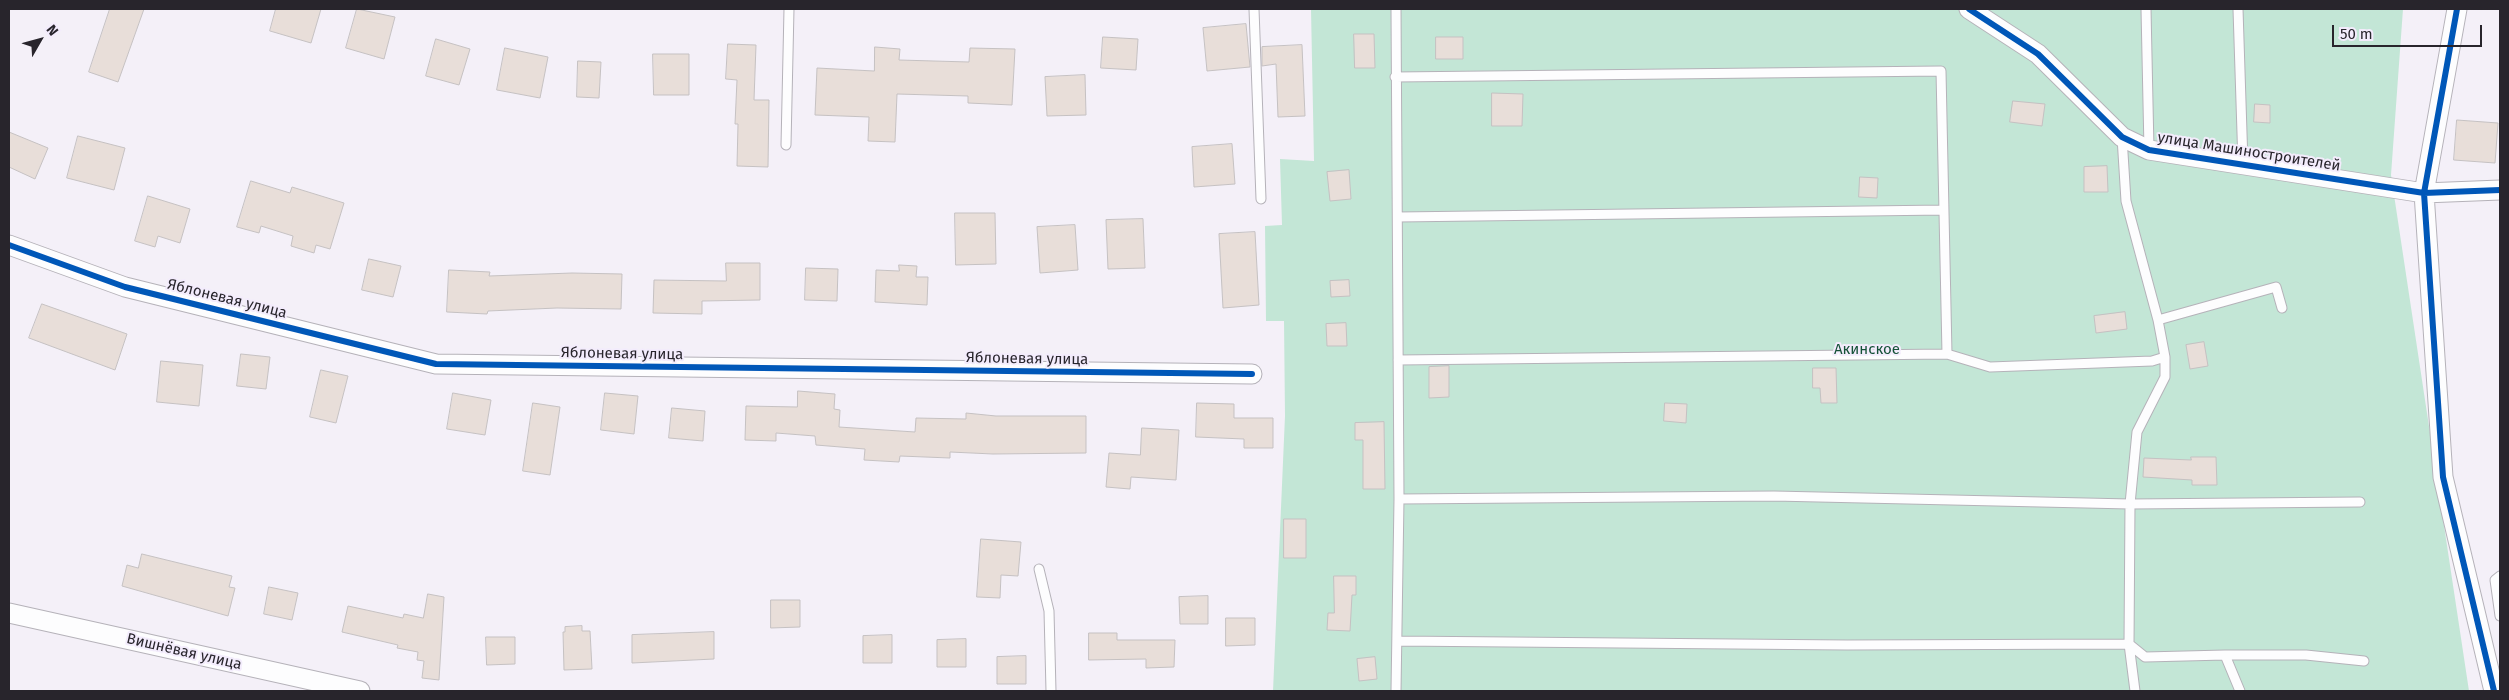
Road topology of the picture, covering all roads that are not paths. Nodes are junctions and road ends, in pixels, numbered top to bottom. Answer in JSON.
{"nodes":[{"id":1,"x":789,"y":9,"type":"edge"},
{"id":2,"x":1254,"y":9,"type":"edge"},
{"id":3,"x":1396,"y":9,"type":"edge"},
{"id":4,"x":1969,"y":9,"type":"edge"},
{"id":5,"x":2146,"y":9,"type":"edge"},
{"id":6,"x":2238,"y":9,"type":"edge"},
{"id":7,"x":2457,"y":9,"type":"edge"},
{"id":8,"x":1395,"y":77,"type":"junction"},
{"id":9,"x":2122,"y":136,"type":"junction"},
{"id":10,"x":786,"y":146,"type":"dead end"},
{"id":11,"x":2149,"y":150,"type":"junction"},
{"id":12,"x":2243,"y":164,"type":"junction"},
{"id":13,"x":2500,"y":190,"type":"edge"},
{"id":14,"x":2424,"y":193,"type":"junction"},
{"id":15,"x":1261,"y":199,"type":"dead end"},
{"id":16,"x":1944,"y":210,"type":"junction"},
{"id":17,"x":1398,"y":217,"type":"junction"},
{"id":18,"x":9,"y":245,"type":"edge"},
{"id":19,"x":2282,"y":308,"type":"dead end"},
{"id":20,"x":2158,"y":320,"type":"junction"},
{"id":21,"x":1947,"y":354,"type":"junction"},
{"id":22,"x":2165,"y":357,"type":"junction"},
{"id":23,"x":1398,"y":360,"type":"junction"},
{"id":24,"x":1252,"y":374,"type":"dead end"},
{"id":25,"x":1399,"y":499,"type":"junction"},
{"id":26,"x":2360,"y":502,"type":"dead end"},
{"id":27,"x":2130,"y":504,"type":"junction"},
{"id":28,"x":1039,"y":569,"type":"dead end"},
{"id":29,"x":2500,"y":576,"type":"edge"},
{"id":30,"x":9,"y":612,"type":"edge"},
{"id":31,"x":2500,"y":616,"type":"edge"},
{"id":32,"x":1397,"y":641,"type":"junction"},
{"id":33,"x":2129,"y":644,"type":"junction"},
{"id":34,"x":2225,"y":655,"type":"junction"},
{"id":35,"x":2364,"y":661,"type":"dead end"},
{"id":36,"x":360,"y":691,"type":"edge"},
{"id":37,"x":1051,"y":691,"type":"edge"},
{"id":38,"x":1396,"y":691,"type":"edge"},
{"id":39,"x":2135,"y":691,"type":"edge"},
{"id":40,"x":2240,"y":691,"type":"edge"},
{"id":41,"x":2494,"y":691,"type":"edge"}],
"edges":[{"from":1,"to":10,"type":"lane"},
{"from":2,"to":15,"type":"lane"},
{"from":3,"to":8,"type":"lane"},
{"from":4,"to":9,"type":"street","name":"улица Машиностроителей"},
{"from":5,"to":11,"type":"lane"},
{"from":6,"to":12,"type":"lane"},
{"from":7,"to":14,"type":"street"},
{"from":8,"to":16,"type":"lane"},
{"from":8,"to":17,"type":"lane"},
{"from":9,"to":11,"type":"street","name":"улица Машиностроителей"},
{"from":9,"to":20,"type":"lane"},
{"from":11,"to":12,"type":"street","name":"улица Машиностроителей"},
{"from":12,"to":14,"type":"street","name":"улица Машиностроителей"},
{"from":13,"to":14,"type":"street","name":"улица Машиностроителей"},
{"from":14,"to":41,"type":"street"},
{"from":16,"to":17,"type":"lane"},
{"from":16,"to":21,"type":"lane"},
{"from":17,"to":23,"type":"lane"},
{"from":18,"to":24,"type":"street","name":"Яблоневая улица"},
{"from":19,"to":20,"type":"lane"},
{"from":20,"to":22,"type":"lane"},
{"from":21,"to":22,"type":"lane"},
{"from":21,"to":23,"type":"lane"},
{"from":22,"to":27,"type":"lane"},
{"from":23,"to":25,"type":"lane"},
{"from":25,"to":27,"type":"lane"},
{"from":25,"to":32,"type":"lane"},
{"from":26,"to":27,"type":"lane"},
{"from":27,"to":33,"type":"lane"},
{"from":28,"to":37,"type":"lane"},
{"from":29,"to":31,"type":"lane"},
{"from":30,"to":36,"type":"street","name":"Вишнёвая улица"},
{"from":32,"to":33,"type":"lane"},
{"from":32,"to":38,"type":"lane"},
{"from":33,"to":34,"type":"lane"},
{"from":33,"to":39,"type":"lane"},
{"from":34,"to":35,"type":"lane"},
{"from":34,"to":40,"type":"lane"}]}
